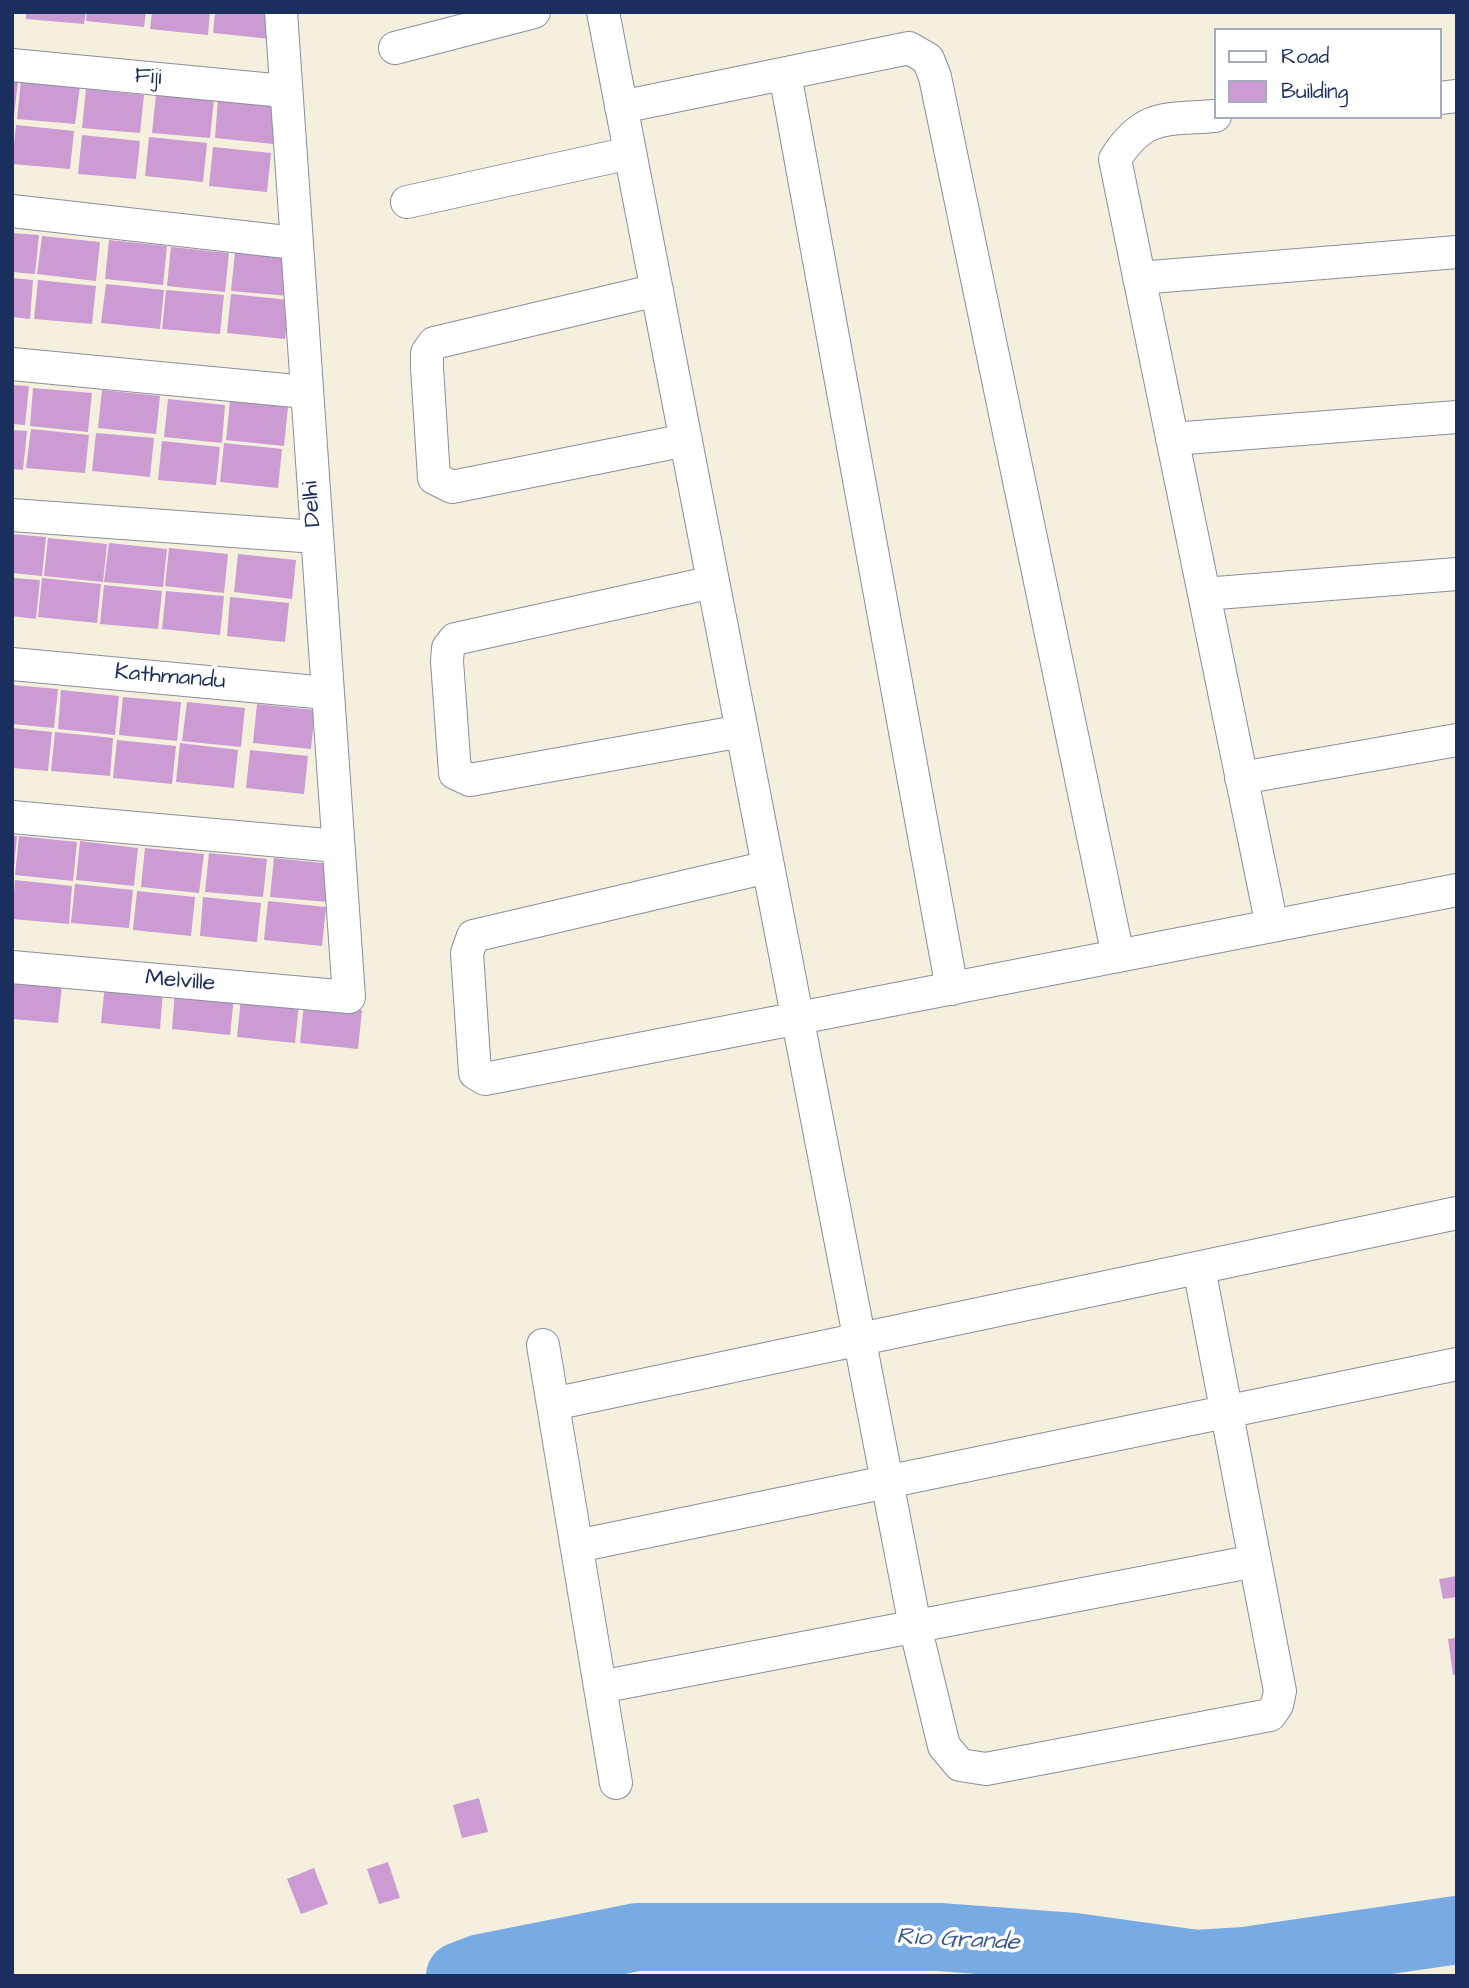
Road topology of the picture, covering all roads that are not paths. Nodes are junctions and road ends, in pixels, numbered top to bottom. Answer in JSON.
{"nodes":[{"id":1,"x":281,"y":12,"type":"edge"},
{"id":2,"x":534,"y":12,"type":"edge"},
{"id":3,"x":603,"y":12,"type":"edge"},
{"id":4,"x":462,"y":21,"type":"edge"},
{"id":5,"x":395,"y":48,"type":"dead end"},
{"id":6,"x":12,"y":65,"type":"edge"},
{"id":7,"x":785,"y":74,"type":"junction"},
{"id":8,"x":284,"y":91,"type":"junction"},
{"id":9,"x":621,"y":107,"type":"junction"},
{"id":10,"x":1214,"y":116,"type":"edge"},
{"id":11,"x":630,"y":153,"type":"junction"},
{"id":12,"x":407,"y":202,"type":"dead end"},
{"id":13,"x":12,"y":211,"type":"edge"},
{"id":14,"x":295,"y":243,"type":"junction"},
{"id":15,"x":1457,"y":252,"type":"edge"},
{"id":16,"x":1139,"y":278,"type":"junction"},
{"id":17,"x":657,"y":290,"type":"junction"},
{"id":18,"x":12,"y":364,"type":"edge"},
{"id":19,"x":306,"y":392,"type":"junction"},
{"id":20,"x":1457,"y":417,"type":"edge"},
{"id":21,"x":1172,"y":439,"type":"junction"},
{"id":22,"x":686,"y":440,"type":"junction"},
{"id":23,"x":12,"y":515,"type":"edge"},
{"id":24,"x":316,"y":537,"type":"junction"},
{"id":25,"x":1457,"y":574,"type":"edge"},
{"id":26,"x":713,"y":582,"type":"junction"},
{"id":27,"x":1204,"y":594,"type":"junction"},
{"id":28,"x":12,"y":664,"type":"edge"},
{"id":29,"x":327,"y":693,"type":"junction"},
{"id":30,"x":742,"y":732,"type":"junction"},
{"id":31,"x":1457,"y":740,"type":"edge"},
{"id":32,"x":1241,"y":778,"type":"junction"},
{"id":33,"x":12,"y":817,"type":"edge"},
{"id":34,"x":338,"y":846,"type":"junction"},
{"id":35,"x":768,"y":866,"type":"junction"},
{"id":36,"x":1457,"y":890,"type":"edge"},
{"id":37,"x":1272,"y":926,"type":"junction"},
{"id":38,"x":1118,"y":956,"type":"junction"},
{"id":39,"x":12,"y":967,"type":"edge"},
{"id":40,"x":952,"y":989,"type":"junction"},
{"id":41,"x":349,"y":997,"type":"joint"},
{"id":42,"x":798,"y":1018,"type":"junction"},
{"id":43,"x":1457,"y":1213,"type":"edge"},
{"id":44,"x":1199,"y":1268,"type":"junction"},
{"id":45,"x":860,"y":1339,"type":"junction"},
{"id":46,"x":543,"y":1345,"type":"dead end"},
{"id":47,"x":1457,"y":1364,"type":"edge"},
{"id":48,"x":553,"y":1404,"type":"junction"},
{"id":49,"x":1228,"y":1411,"type":"junction"},
{"id":50,"x":888,"y":1482,"type":"junction"},
{"id":51,"x":577,"y":1546,"type":"junction"},
{"id":52,"x":1255,"y":1561,"type":"junction"},
{"id":53,"x":915,"y":1626,"type":"junction"},
{"id":54,"x":600,"y":1688,"type":"junction"},
{"id":55,"x":616,"y":1783,"type":"dead end"}],
"edges":[{"from":1,"to":8,"type":"street","name":"Delhi"},
{"from":2,"to":4,"type":"street"},
{"from":3,"to":9,"type":"street"},
{"from":4,"to":5,"type":"street"},
{"from":6,"to":8,"type":"street","name":"Fiji"},
{"from":7,"to":9,"type":"street"},
{"from":7,"to":38,"type":"street"},
{"from":7,"to":40,"type":"street"},
{"from":8,"to":14,"type":"street","name":"Delhi"},
{"from":9,"to":11,"type":"street"},
{"from":10,"to":16,"type":"street"},
{"from":11,"to":12,"type":"street"},
{"from":11,"to":17,"type":"street"},
{"from":13,"to":14,"type":"street"},
{"from":14,"to":19,"type":"street","name":"Delhi"},
{"from":15,"to":16,"type":"street"},
{"from":16,"to":21,"type":"street"},
{"from":17,"to":22,"type":"street"},
{"from":17,"to":22,"type":"street"},
{"from":18,"to":19,"type":"street"},
{"from":19,"to":24,"type":"street","name":"Delhi"},
{"from":20,"to":21,"type":"street"},
{"from":21,"to":27,"type":"street"},
{"from":22,"to":26,"type":"street"},
{"from":23,"to":24,"type":"street"},
{"from":24,"to":29,"type":"street","name":"Delhi"},
{"from":25,"to":27,"type":"street"},
{"from":26,"to":30,"type":"street"},
{"from":26,"to":30,"type":"street"},
{"from":27,"to":32,"type":"street"},
{"from":28,"to":29,"type":"street","name":"Kathmandu"},
{"from":29,"to":34,"type":"street","name":"Delhi"},
{"from":30,"to":35,"type":"street"},
{"from":31,"to":32,"type":"street"},
{"from":32,"to":37,"type":"street"},
{"from":33,"to":34,"type":"street"},
{"from":34,"to":41,"type":"street","name":"Delhi"},
{"from":35,"to":42,"type":"street"},
{"from":35,"to":42,"type":"street"},
{"from":36,"to":37,"type":"street"},
{"from":37,"to":38,"type":"street"},
{"from":38,"to":40,"type":"street"},
{"from":39,"to":41,"type":"street","name":"Melville"},
{"from":40,"to":42,"type":"street"},
{"from":42,"to":45,"type":"street"},
{"from":43,"to":44,"type":"street"},
{"from":44,"to":45,"type":"street"},
{"from":44,"to":49,"type":"street"},
{"from":45,"to":48,"type":"street"},
{"from":45,"to":50,"type":"street"},
{"from":46,"to":48,"type":"street"},
{"from":47,"to":49,"type":"street"},
{"from":48,"to":51,"type":"street"},
{"from":49,"to":50,"type":"street"},
{"from":49,"to":52,"type":"street"},
{"from":50,"to":51,"type":"street"},
{"from":50,"to":53,"type":"street"},
{"from":51,"to":54,"type":"street"},
{"from":52,"to":53,"type":"street"},
{"from":52,"to":53,"type":"street"},
{"from":53,"to":54,"type":"street"},
{"from":54,"to":55,"type":"street"}]}
